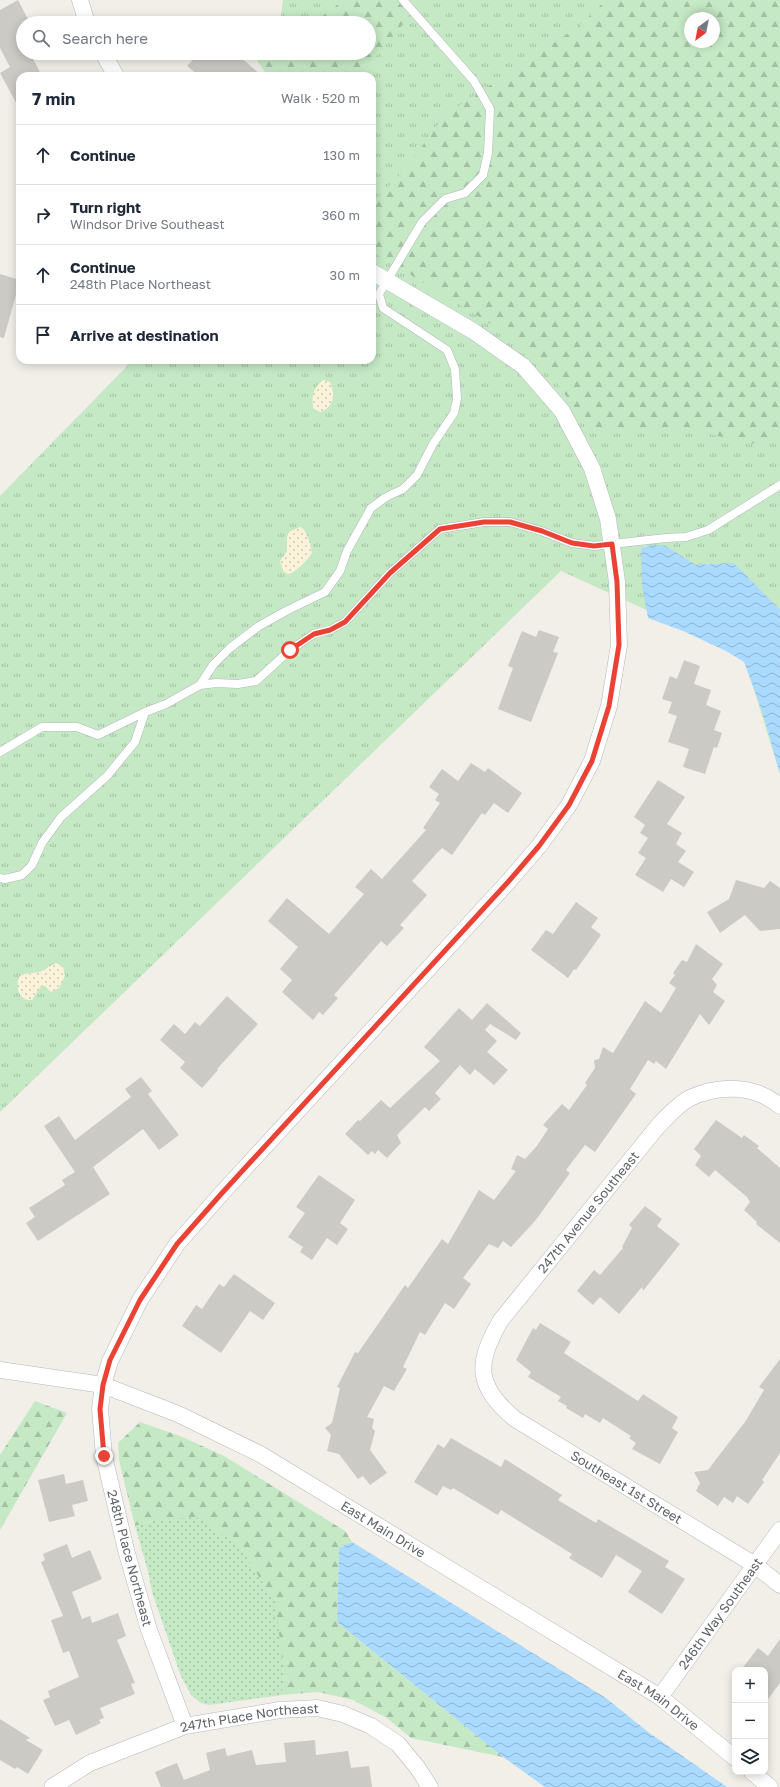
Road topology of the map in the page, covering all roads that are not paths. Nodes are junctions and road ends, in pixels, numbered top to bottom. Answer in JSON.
{"nodes":[{"id":1,"x":80,"y":0,"type":"edge"},
{"id":2,"x":403,"y":0,"type":"edge"},
{"id":3,"x":85,"y":16,"type":"edge"},
{"id":4,"x":107,"y":60,"type":"edge"},
{"id":5,"x":114,"y":72,"type":"edge"},
{"id":6,"x":376,"y":274,"type":"edge"},
{"id":7,"x":387,"y":280,"type":"junction"},
{"id":8,"x":780,"y":485,"type":"edge"},
{"id":9,"x":612,"y":544,"type":"junction"},
{"id":10,"x":200,"y":685,"type":"junction"},
{"id":11,"x":145,"y":712,"type":"junction"},
{"id":12,"x":0,"y":752,"type":"edge"},
{"id":13,"x":0,"y":878,"type":"edge"},
{"id":14,"x":780,"y":1106,"type":"edge"},
{"id":15,"x":0,"y":1370,"type":"edge"},
{"id":16,"x":483,"y":1379,"type":"joint"},
{"id":17,"x":103,"y":1385,"type":"junction"},
{"id":18,"x":780,"y":1530,"type":"edge"},
{"id":19,"x":755,"y":1565,"type":"junction"},
{"id":20,"x":780,"y":1585,"type":"edge"},
{"id":21,"x":660,"y":1697,"type":"junction"},
{"id":22,"x":185,"y":1726,"type":"junction"},
{"id":23,"x":732,"y":1756,"type":"edge"},
{"id":24,"x":756,"y":1775,"type":"edge"},
{"id":25,"x":52,"y":1787,"type":"edge"},
{"id":26,"x":430,"y":1787,"type":"edge"},
{"id":27,"x":770,"y":1787,"type":"edge"}],
"edges":[{"from":1,"to":3,"type":"street"},
{"from":2,"to":7,"type":"lane"},
{"from":4,"to":5,"type":"street"},
{"from":6,"to":7,"type":"street","name":"248th Place Northeast"},
{"from":7,"to":9,"type":"street","name":"248th Place Northeast"},
{"from":7,"to":10,"type":"lane"},
{"from":8,"to":9,"type":"lane"},
{"from":9,"to":10,"type":"lane"},
{"from":9,"to":17,"type":"street","name":"248th Place Northeast"},
{"from":10,"to":11,"type":"lane"},
{"from":11,"to":12,"type":"lane"},
{"from":11,"to":13,"type":"lane"},
{"from":14,"to":16,"type":"street","name":"247th Avenue Southeast"},
{"from":15,"to":17,"type":"street","name":"East Main Drive"},
{"from":16,"to":19,"type":"street","name":"Southeast 1st Street"},
{"from":17,"to":21,"type":"street","name":"East Main Drive"},
{"from":17,"to":22,"type":"street","name":"248th Place Northeast"},
{"from":18,"to":19,"type":"street","name":"246th Way Southeast"},
{"from":19,"to":20,"type":"street","name":"Southeast 1st Street"},
{"from":19,"to":21,"type":"street","name":"246th Way Southeast"},
{"from":21,"to":23,"type":"street","name":"East Main Drive"},
{"from":22,"to":25,"type":"street","name":"247th Place Northeast"},
{"from":22,"to":26,"type":"street","name":"247th Place Northeast"},
{"from":24,"to":27,"type":"street"}]}
